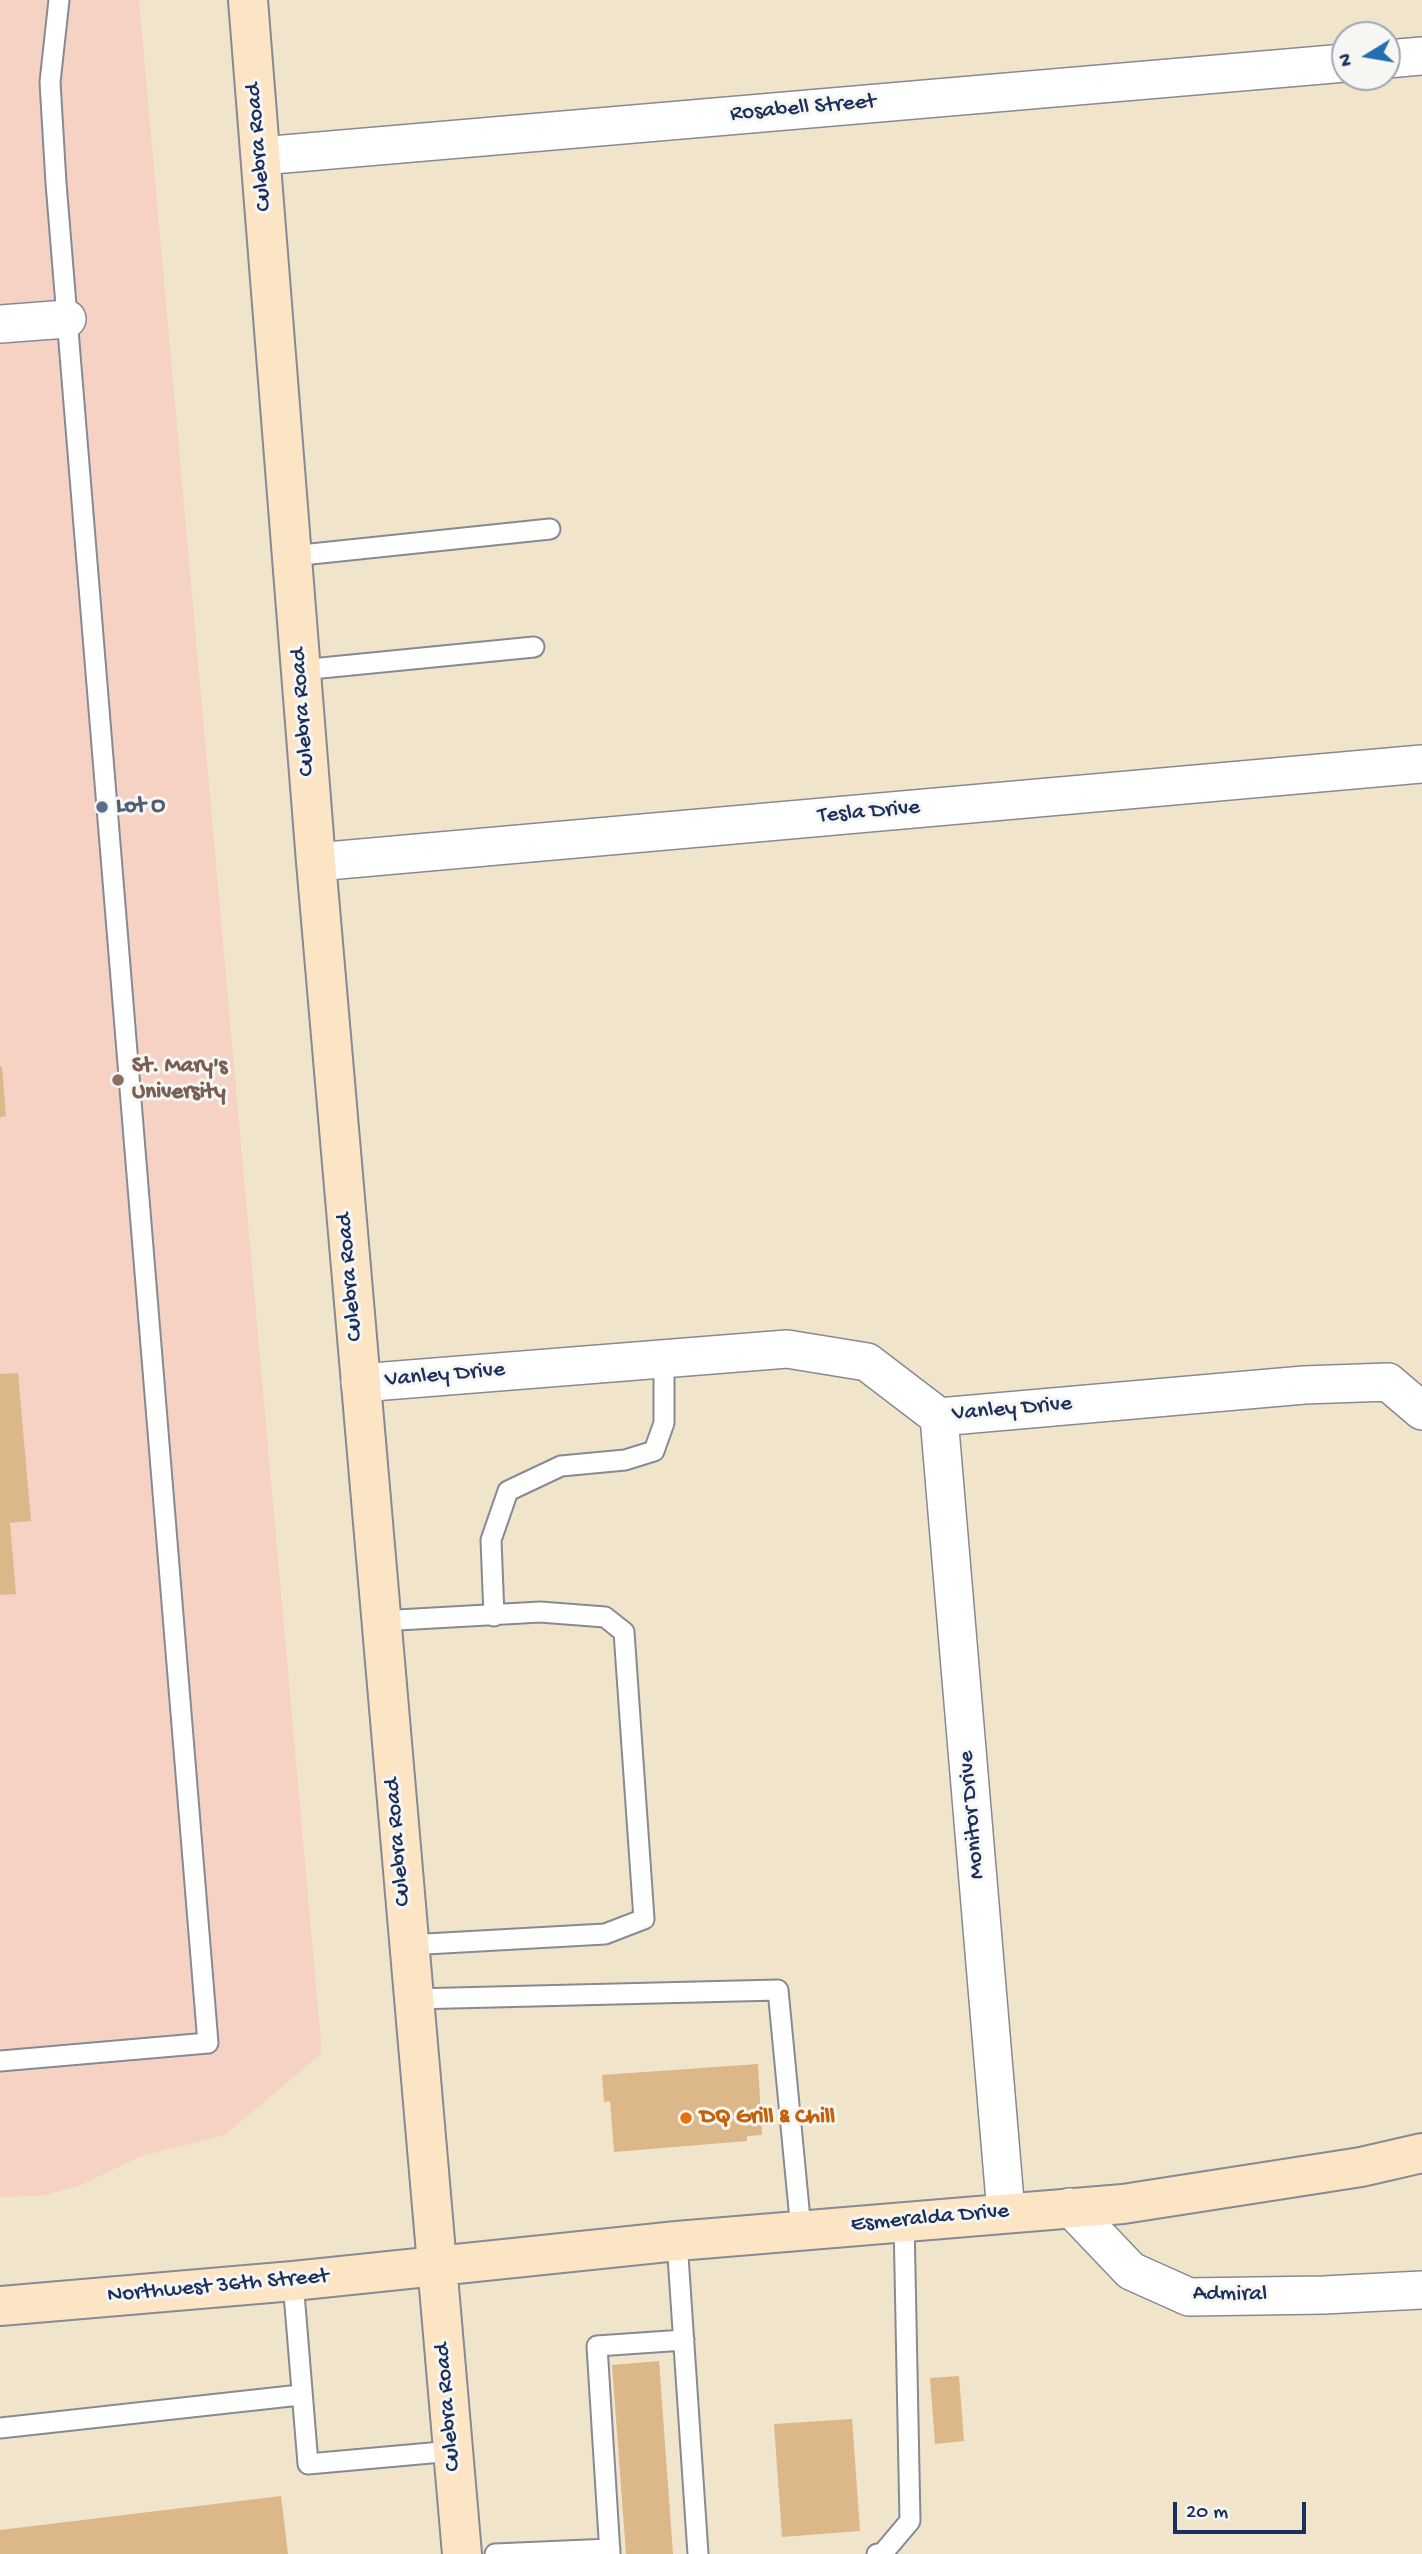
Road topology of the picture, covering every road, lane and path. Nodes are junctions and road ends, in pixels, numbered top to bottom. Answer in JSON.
{"nodes":[{"id":1,"x":59,"y":0,"type":"edge"},
{"id":2,"x":247,"y":0,"type":"edge"},
{"id":3,"x":1422,"y":56,"type":"edge"},
{"id":4,"x":1401,"y":58,"type":"edge"},
{"id":5,"x":1331,"y":64,"type":"edge"},
{"id":6,"x":261,"y":156,"type":"junction"},
{"id":7,"x":67,"y":319,"type":"junction"},
{"id":8,"x":0,"y":324,"type":"edge"},
{"id":9,"x":550,"y":529,"type":"dead end"},
{"id":10,"x":292,"y":556,"type":"junction"},
{"id":11,"x":534,"y":647,"type":"dead end"},
{"id":12,"x":301,"y":670,"type":"junction"},
{"id":13,"x":1422,"y":764,"type":"edge"},
{"id":14,"x":316,"y":862,"type":"junction"},
{"id":15,"x":664,"y":1358,"type":"junction"},
{"id":16,"x":360,"y":1383,"type":"junction"},
{"id":17,"x":1422,"y":1411,"type":"edge"},
{"id":18,"x":939,"y":1417,"type":"junction"},
{"id":19,"x":494,"y":1616,"type":"junction"},
{"id":20,"x":380,"y":1621,"type":"junction"},
{"id":21,"x":408,"y":1945,"type":"junction"},
{"id":22,"x":412,"y":1998,"type":"junction"},
{"id":23,"x":0,"y":2061,"type":"edge"},
{"id":24,"x":1422,"y":2153,"type":"edge"},
{"id":25,"x":1070,"y":2207,"type":"junction"},
{"id":26,"x":1006,"y":2213,"type":"junction"},
{"id":27,"x":904,"y":2221,"type":"junction"},
{"id":28,"x":800,"y":2231,"type":"junction"},
{"id":29,"x":677,"y":2241,"type":"junction"},
{"id":30,"x":436,"y":2267,"type":"junction"},
{"id":31,"x":293,"y":2281,"type":"junction"},
{"id":32,"x":1422,"y":2290,"type":"edge"},
{"id":33,"x":0,"y":2306,"type":"edge"},
{"id":34,"x":684,"y":2340,"type":"junction"},
{"id":35,"x":300,"y":2395,"type":"junction"},
{"id":36,"x":0,"y":2428,"type":"edge"},
{"id":37,"x":453,"y":2451,"type":"junction"},
{"id":38,"x":610,"y":2551,"type":"edge"},
{"id":39,"x":461,"y":2554,"type":"edge"},
{"id":40,"x":495,"y":2554,"type":"edge"},
{"id":41,"x":698,"y":2554,"type":"edge"},
{"id":42,"x":877,"y":2554,"type":"edge"}],
"edges":[{"from":1,"to":7,"type":"lane"},
{"from":2,"to":6,"type":"main road","name":"Culebra Road"},
{"from":3,"to":4,"type":"street"},
{"from":5,"to":6,"type":"street","name":"Rosabell Street"},
{"from":6,"to":10,"type":"main road","name":"Culebra Road"},
{"from":7,"to":8,"type":"street"},
{"from":7,"to":23,"type":"lane"},
{"from":9,"to":10,"type":"lane"},
{"from":10,"to":12,"type":"main road","name":"Culebra Road"},
{"from":11,"to":12,"type":"lane"},
{"from":12,"to":14,"type":"main road","name":"Culebra Road"},
{"from":13,"to":14,"type":"street","name":"Tesla Drive"},
{"from":14,"to":16,"type":"main road","name":"Culebra Road"},
{"from":15,"to":16,"type":"street","name":"Vanley Drive"},
{"from":15,"to":18,"type":"street","name":"Vanley Drive"},
{"from":15,"to":19,"type":"lane"},
{"from":16,"to":20,"type":"main road","name":"Culebra Road"},
{"from":17,"to":18,"type":"street","name":"Vanley Drive"},
{"from":18,"to":26,"type":"street","name":"Monitor Drive"},
{"from":19,"to":20,"type":"lane"},
{"from":19,"to":21,"type":"lane"},
{"from":20,"to":21,"type":"main road","name":"Culebra Road"},
{"from":21,"to":22,"type":"main road","name":"Culebra Road"},
{"from":22,"to":28,"type":"lane"},
{"from":22,"to":30,"type":"main road","name":"Culebra Road"},
{"from":24,"to":25,"type":"main road","name":"Esmeralda Drive"},
{"from":25,"to":26,"type":"main road","name":"Esmeralda Drive"},
{"from":25,"to":32,"type":"street","name":"Admiral"},
{"from":26,"to":27,"type":"main road","name":"Esmeralda Drive"},
{"from":27,"to":28,"type":"main road","name":"Esmeralda Drive"},
{"from":27,"to":42,"type":"lane"},
{"from":28,"to":29,"type":"main road","name":"Esmeralda Drive"},
{"from":29,"to":30,"type":"main road","name":"Esmeralda Drive"},
{"from":29,"to":34,"type":"lane"},
{"from":30,"to":31,"type":"main road","name":"Northwest 36th Street"},
{"from":30,"to":37,"type":"main road","name":"Culebra Road"},
{"from":31,"to":33,"type":"main road","name":"Northwest 36th Street"},
{"from":31,"to":35,"type":"lane"},
{"from":34,"to":38,"type":"lane"},
{"from":34,"to":41,"type":"lane"},
{"from":35,"to":36,"type":"lane"},
{"from":35,"to":37,"type":"lane"},
{"from":37,"to":39,"type":"main road","name":"Culebra Road"},
{"from":38,"to":40,"type":"lane"}]}
